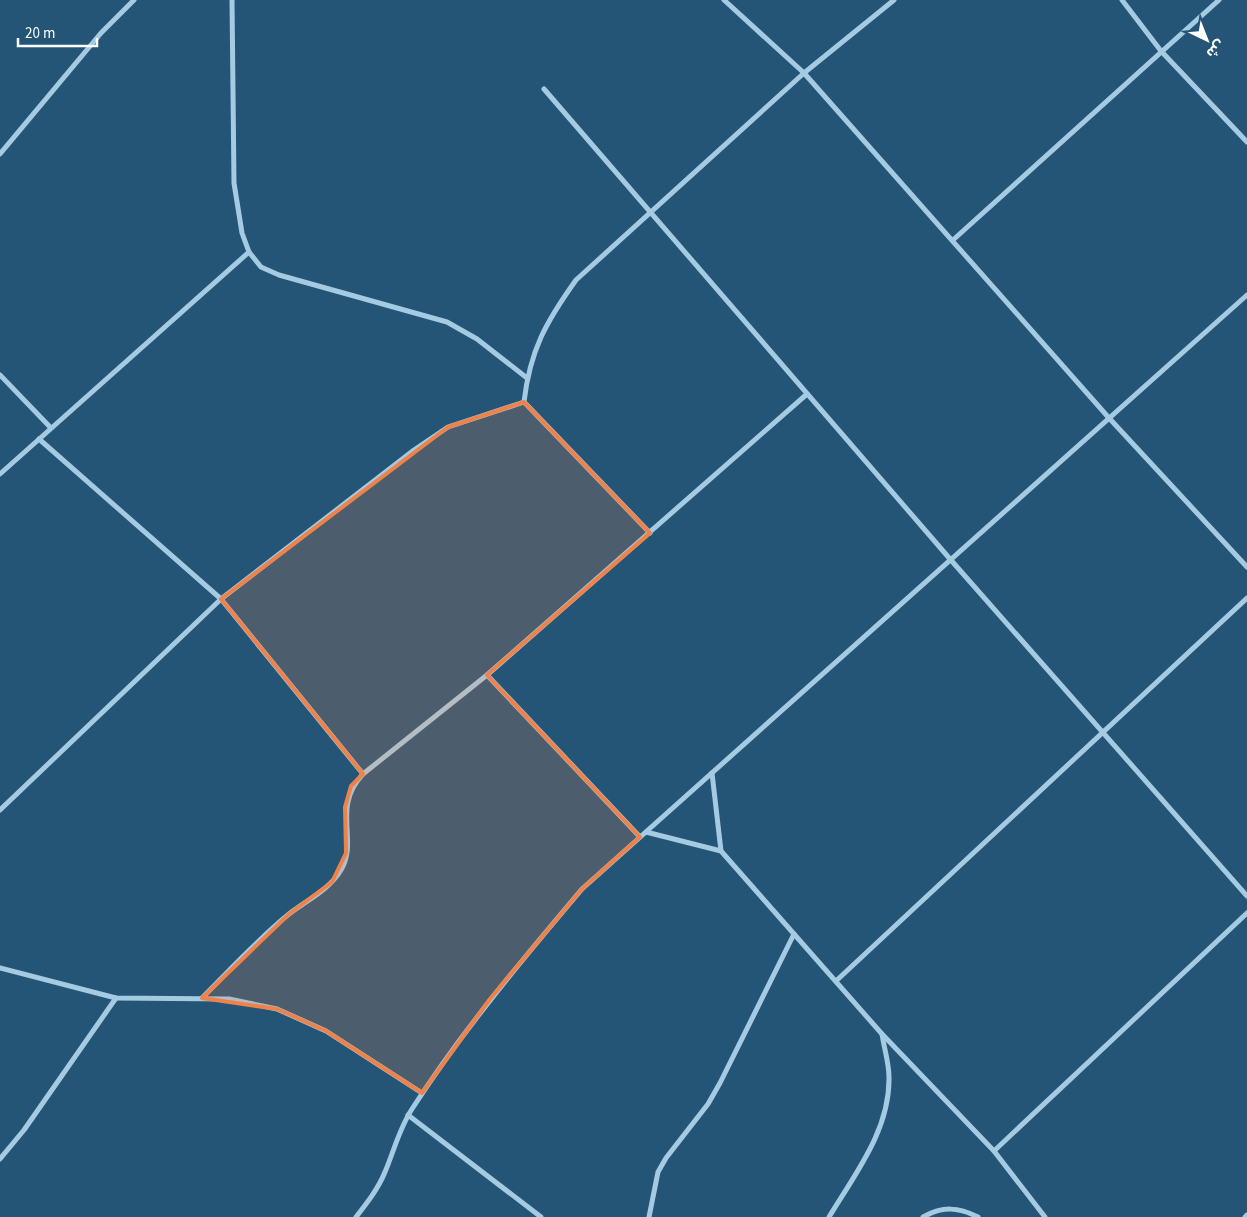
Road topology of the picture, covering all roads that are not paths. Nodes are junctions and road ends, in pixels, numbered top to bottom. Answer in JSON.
{"nodes":[{"id":1,"x":134,"y":0,"type":"edge"},
{"id":2,"x":232,"y":0,"type":"edge"},
{"id":3,"x":724,"y":0,"type":"edge"},
{"id":4,"x":894,"y":0,"type":"edge"},
{"id":5,"x":1122,"y":0,"type":"edge"},
{"id":6,"x":1219,"y":0,"type":"edge"},
{"id":7,"x":1161,"y":51,"type":"junction"},
{"id":8,"x":804,"y":74,"type":"junction"},
{"id":9,"x":544,"y":89,"type":"dead end"},
{"id":10,"x":1247,"y":142,"type":"edge"},
{"id":11,"x":0,"y":154,"type":"edge"},
{"id":12,"x":650,"y":212,"type":"junction"},
{"id":13,"x":953,"y":240,"type":"junction"},
{"id":14,"x":249,"y":252,"type":"junction"},
{"id":15,"x":1247,"y":295,"type":"edge"},
{"id":16,"x":0,"y":375,"type":"edge"},
{"id":17,"x":527,"y":378,"type":"junction"},
{"id":18,"x":807,"y":394,"type":"junction"},
{"id":19,"x":524,"y":402,"type":"junction"},
{"id":20,"x":1110,"y":418,"type":"junction"},
{"id":21,"x":51,"y":428,"type":"junction"},
{"id":22,"x":39,"y":438,"type":"junction"},
{"id":23,"x":0,"y":474,"type":"edge"},
{"id":24,"x":650,"y":533,"type":"junction"},
{"id":25,"x":950,"y":559,"type":"junction"},
{"id":26,"x":1247,"y":567,"type":"edge"},
{"id":27,"x":1247,"y":598,"type":"edge"},
{"id":28,"x":221,"y":599,"type":"junction"},
{"id":29,"x":487,"y":675,"type":"junction"},
{"id":30,"x":1103,"y":732,"type":"junction"},
{"id":31,"x":712,"y":773,"type":"junction"},
{"id":32,"x":362,"y":774,"type":"junction"},
{"id":33,"x":0,"y":810,"type":"edge"},
{"id":34,"x":646,"y":832,"type":"junction"},
{"id":35,"x":640,"y":837,"type":"junction"},
{"id":36,"x":721,"y":851,"type":"junction"},
{"id":37,"x":1247,"y":896,"type":"edge"},
{"id":38,"x":1247,"y":913,"type":"edge"},
{"id":39,"x":794,"y":934,"type":"junction"},
{"id":40,"x":0,"y":968,"type":"edge"},
{"id":41,"x":836,"y":981,"type":"junction"},
{"id":42,"x":116,"y":998,"type":"junction"},
{"id":43,"x":202,"y":998,"type":"junction"},
{"id":44,"x":882,"y":1034,"type":"junction"},
{"id":45,"x":422,"y":1093,"type":"junction"},
{"id":46,"x":408,"y":1115,"type":"junction"},
{"id":47,"x":994,"y":1151,"type":"junction"},
{"id":48,"x":0,"y":1159,"type":"edge"},
{"id":49,"x":356,"y":1217,"type":"edge"},
{"id":50,"x":541,"y":1217,"type":"edge"},
{"id":51,"x":649,"y":1217,"type":"edge"},
{"id":52,"x":829,"y":1217,"type":"edge"},
{"id":53,"x":923,"y":1217,"type":"edge"},
{"id":54,"x":978,"y":1217,"type":"edge"},
{"id":55,"x":1045,"y":1217,"type":"edge"}],
"edges":[{"from":1,"to":11,"type":"street"},
{"from":2,"to":14,"type":"street"},
{"from":3,"to":8,"type":"street"},
{"from":4,"to":8,"type":"street"},
{"from":5,"to":7,"type":"street"},
{"from":6,"to":7,"type":"street"},
{"from":7,"to":10,"type":"street"},
{"from":7,"to":13,"type":"street"},
{"from":8,"to":12,"type":"street"},
{"from":8,"to":13,"type":"street"},
{"from":9,"to":12,"type":"street"},
{"from":12,"to":17,"type":"street"},
{"from":12,"to":18,"type":"street"},
{"from":13,"to":20,"type":"street"},
{"from":14,"to":17,"type":"street"},
{"from":14,"to":21,"type":"street"},
{"from":15,"to":20,"type":"street"},
{"from":16,"to":21,"type":"street"},
{"from":17,"to":19,"type":"street"},
{"from":18,"to":24,"type":"street"},
{"from":18,"to":25,"type":"street"},
{"from":19,"to":24,"type":"street"},
{"from":19,"to":28,"type":"street"},
{"from":20,"to":25,"type":"street"},
{"from":20,"to":26,"type":"street"},
{"from":21,"to":22,"type":"street"},
{"from":22,"to":23,"type":"street"},
{"from":22,"to":28,"type":"street"},
{"from":24,"to":29,"type":"street"},
{"from":25,"to":30,"type":"street"},
{"from":25,"to":31,"type":"street"},
{"from":27,"to":30,"type":"street"},
{"from":28,"to":32,"type":"street"},
{"from":28,"to":33,"type":"street"},
{"from":29,"to":32,"type":"street"},
{"from":29,"to":35,"type":"street"},
{"from":30,"to":37,"type":"street"},
{"from":30,"to":41,"type":"street"},
{"from":31,"to":34,"type":"street"},
{"from":31,"to":36,"type":"street"},
{"from":32,"to":43,"type":"street"},
{"from":34,"to":35,"type":"street"},
{"from":34,"to":36,"type":"street"},
{"from":35,"to":45,"type":"street"},
{"from":36,"to":39,"type":"street"},
{"from":38,"to":47,"type":"street"},
{"from":39,"to":41,"type":"street"},
{"from":39,"to":51,"type":"street"},
{"from":40,"to":42,"type":"street"},
{"from":41,"to":44,"type":"street"},
{"from":42,"to":43,"type":"street"},
{"from":42,"to":48,"type":"street"},
{"from":43,"to":45,"type":"street"},
{"from":44,"to":47,"type":"street"},
{"from":44,"to":52,"type":"street"},
{"from":45,"to":46,"type":"street"},
{"from":46,"to":49,"type":"street"},
{"from":46,"to":50,"type":"street"},
{"from":47,"to":55,"type":"street"},
{"from":53,"to":54,"type":"street"}]}
